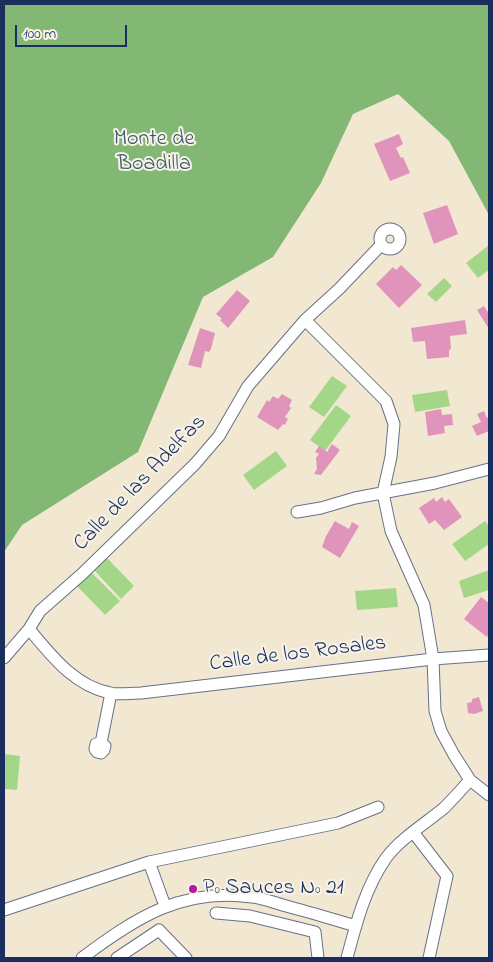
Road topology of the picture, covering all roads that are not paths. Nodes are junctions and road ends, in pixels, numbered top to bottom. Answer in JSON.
{"nodes":[{"id":1,"x":381,"y":245,"type":"dead end"},
{"id":2,"x":305,"y":320,"type":"junction"},
{"id":3,"x":489,"y":468,"type":"edge"},
{"id":4,"x":383,"y":493,"type":"junction"},
{"id":5,"x":297,"y":512,"type":"dead end"},
{"id":6,"x":28,"y":629,"type":"junction"},
{"id":7,"x":489,"y":655,"type":"edge"},
{"id":8,"x":4,"y":658,"type":"edge"},
{"id":9,"x":433,"y":659,"type":"junction"},
{"id":10,"x":110,"y":693,"type":"junction"},
{"id":11,"x":101,"y":743,"type":"dead end"},
{"id":12,"x":470,"y":780,"type":"junction"},
{"id":13,"x":489,"y":795,"type":"edge"},
{"id":14,"x":378,"y":807,"type":"dead end"},
{"id":15,"x":413,"y":832,"type":"junction"},
{"id":16,"x":149,"y":862,"type":"junction"},
{"id":17,"x":253,"y":896,"type":"junction"},
{"id":18,"x":165,"y":906,"type":"junction"},
{"id":19,"x":4,"y":910,"type":"edge"},
{"id":20,"x":153,"y":911,"type":"junction"},
{"id":21,"x":216,"y":913,"type":"dead end"},
{"id":22,"x":250,"y":916,"type":"junction"},
{"id":23,"x":356,"y":926,"type":"junction"},
{"id":24,"x":159,"y":930,"type":"junction"},
{"id":25,"x":82,"y":958,"type":"edge"},
{"id":26,"x":117,"y":958,"type":"edge"},
{"id":27,"x":186,"y":958,"type":"edge"},
{"id":28,"x":318,"y":958,"type":"edge"},
{"id":29,"x":347,"y":958,"type":"edge"},
{"id":30,"x":429,"y":958,"type":"edge"}],
"edges":[{"from":1,"to":2,"type":"street","name":"Calle de las Adelfas"},
{"from":2,"to":4,"type":"street"},
{"from":2,"to":6,"type":"street","name":"Calle de las Adelfas"},
{"from":3,"to":4,"type":"street"},
{"from":4,"to":5,"type":"street"},
{"from":4,"to":9,"type":"street"},
{"from":6,"to":8,"type":"street","name":"Calle de las Adelfas"},
{"from":6,"to":10,"type":"street","name":"Calle de los Rosales"},
{"from":7,"to":9,"type":"street","name":"Calle de los Rosales"},
{"from":9,"to":10,"type":"street","name":"Calle de los Rosales"},
{"from":9,"to":12,"type":"street"},
{"from":10,"to":11,"type":"street"},
{"from":12,"to":13,"type":"street"},
{"from":12,"to":15,"type":"street"},
{"from":14,"to":16,"type":"street"},
{"from":15,"to":23,"type":"street"},
{"from":15,"to":30,"type":"street"},
{"from":16,"to":18,"type":"street"},
{"from":16,"to":19,"type":"street"},
{"from":17,"to":18,"type":"street"},
{"from":17,"to":22,"type":"street"},
{"from":17,"to":23,"type":"street"},
{"from":18,"to":20,"type":"street"},
{"from":20,"to":24,"type":"street"},
{"from":20,"to":25,"type":"street"},
{"from":21,"to":22,"type":"street"},
{"from":22,"to":28,"type":"street"},
{"from":23,"to":29,"type":"street"},
{"from":24,"to":26,"type":"street"},
{"from":24,"to":27,"type":"street"}]}
